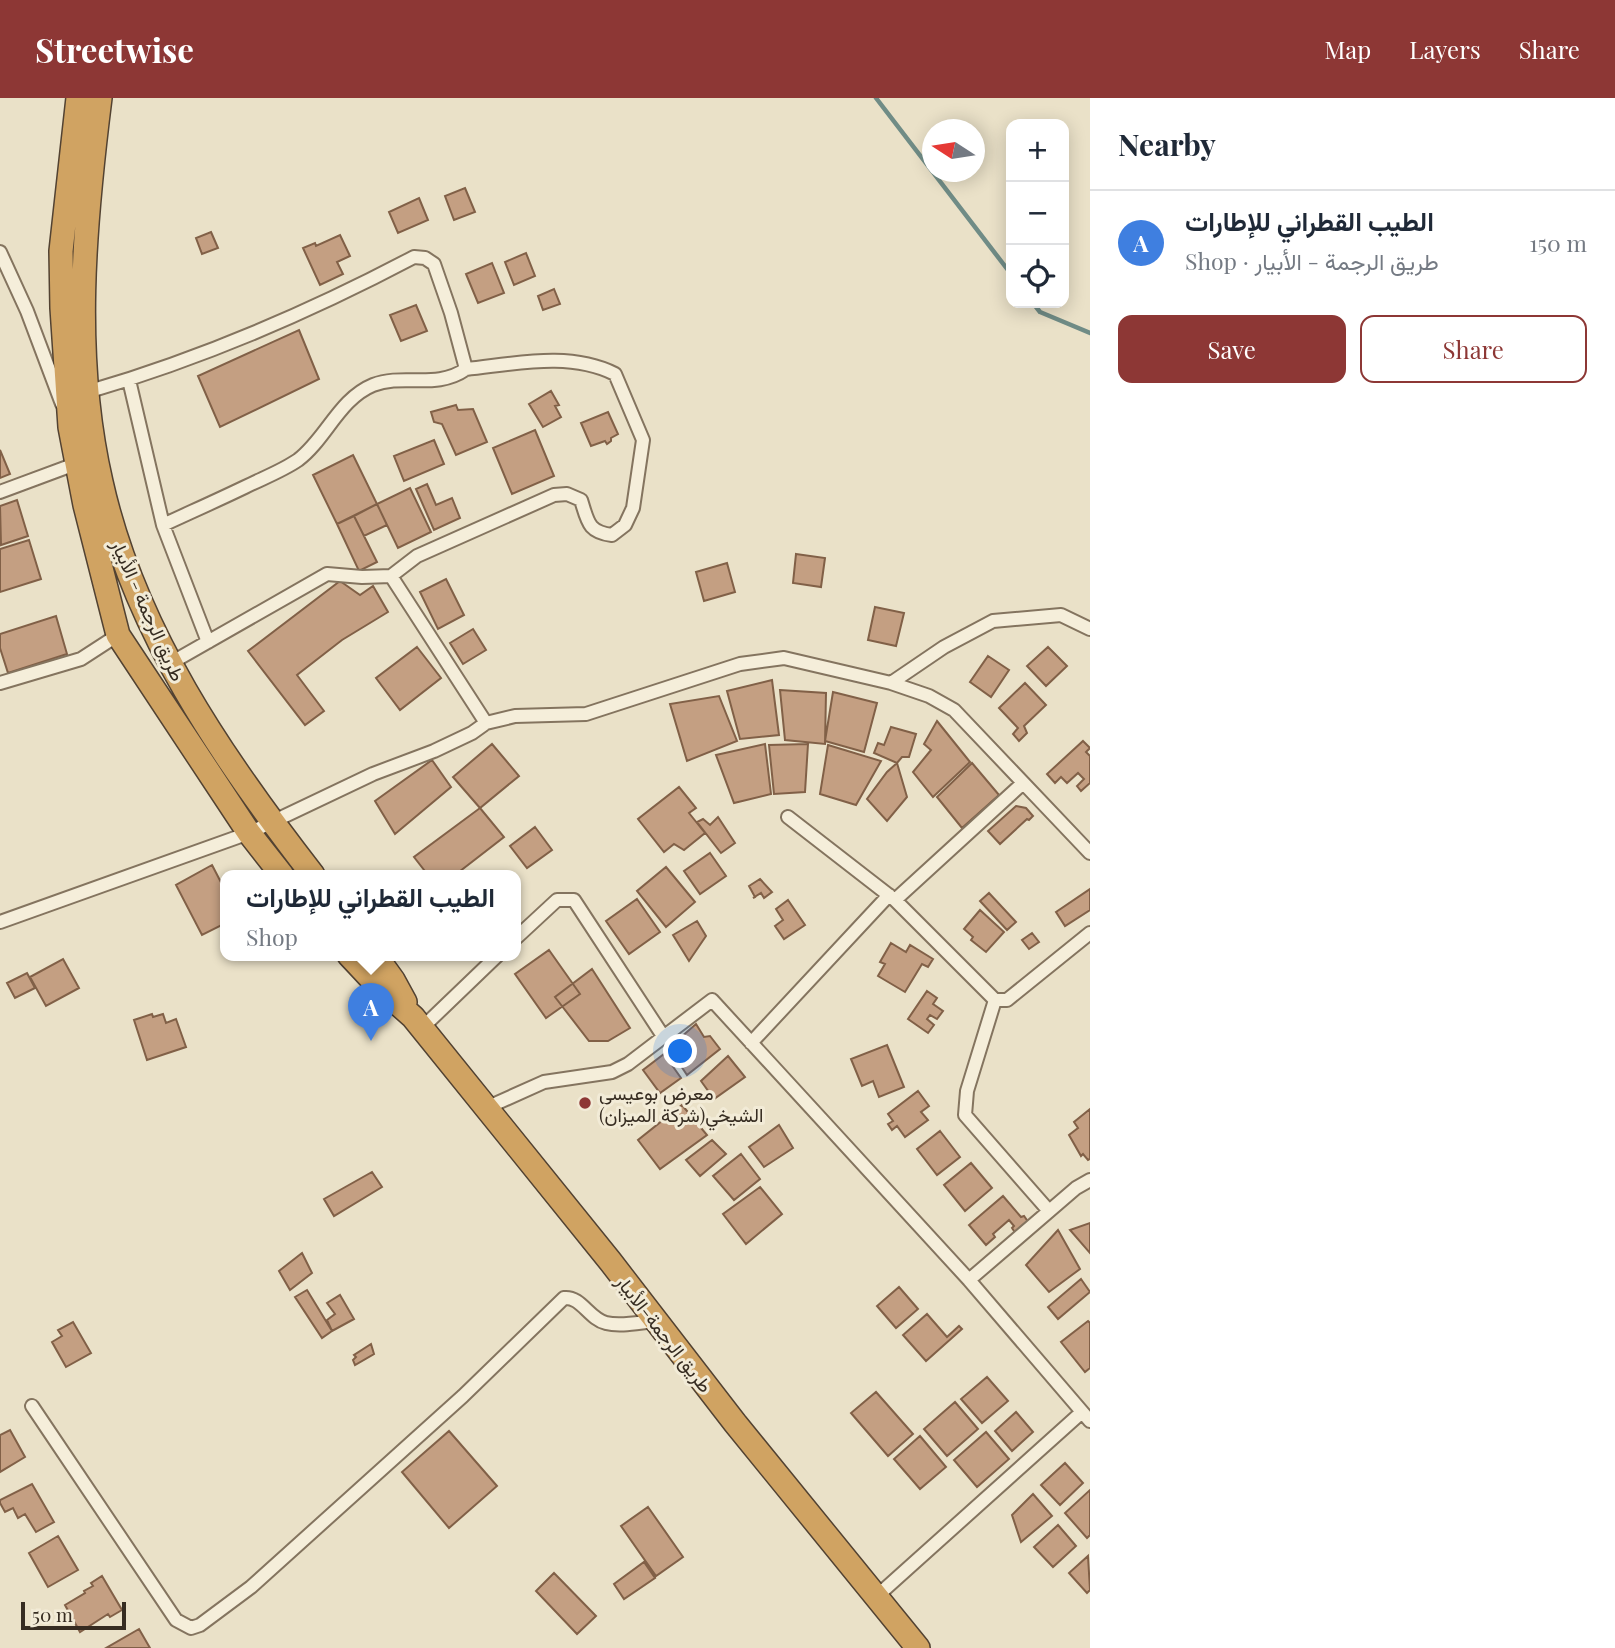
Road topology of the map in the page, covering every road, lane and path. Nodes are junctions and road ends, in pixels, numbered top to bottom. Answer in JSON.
{"nodes":[{"id":1,"x":78,"y":98,"type":"edge"},
{"id":2,"x":100,"y":98,"type":"edge"},
{"id":3,"x":0,"y":252,"type":"edge"},
{"id":4,"x":466,"y":369,"type":"junction"},
{"id":5,"x":129,"y":380,"type":"junction"},
{"id":6,"x":87,"y":392,"type":"junction"},
{"id":7,"x":70,"y":427,"type":"junction"},
{"id":8,"x":78,"y":463,"type":"junction"},
{"id":9,"x":0,"y":492,"type":"edge"},
{"id":10,"x":163,"y":525,"type":"junction"},
{"id":11,"x":391,"y":576,"type":"junction"},
{"id":12,"x":1090,"y":629,"type":"edge"},
{"id":13,"x":118,"y":635,"type":"junction"},
{"id":14,"x":208,"y":642,"type":"junction"},
{"id":15,"x":169,"y":664,"type":"junction"},
{"id":16,"x":0,"y":683,"type":"edge"},
{"id":17,"x":891,"y":683,"type":"junction"},
{"id":18,"x":486,"y":723,"type":"junction"},
{"id":19,"x":1023,"y":783,"type":"junction"},
{"id":20,"x":789,"y":817,"type":"dead end"},
{"id":21,"x":272,"y":821,"type":"junction"},
{"id":22,"x":249,"y":833,"type":"junction"},
{"id":23,"x":1090,"y":853,"type":"edge"},
{"id":24,"x":278,"y":870,"type":"edge"},
{"id":25,"x":309,"y":870,"type":"edge"},
{"id":26,"x":892,"y":897,"type":"junction"},
{"id":27,"x":0,"y":922,"type":"edge"},
{"id":28,"x":521,"y":933,"type":"edge"},
{"id":29,"x":1090,"y":933,"type":"edge"},
{"id":30,"x":354,"y":961,"type":"edge"},
{"id":31,"x":379,"y":961,"type":"edge"},
{"id":32,"x":491,"y":961,"type":"edge"},
{"id":33,"x":995,"y":1000,"type":"junction"},
{"id":34,"x":417,"y":1023,"type":"junction"},
{"id":35,"x":663,"y":1036,"type":"junction"},
{"id":36,"x":751,"y":1043,"type":"junction"},
{"id":37,"x":486,"y":1108,"type":"junction"},
{"id":38,"x":1090,"y":1180,"type":"edge"},
{"id":39,"x":1049,"y":1211,"type":"junction"},
{"id":40,"x":969,"y":1280,"type":"junction"},
{"id":41,"x":656,"y":1321,"type":"junction"},
{"id":42,"x":32,"y":1406,"type":"dead end"},
{"id":43,"x":1086,"y":1416,"type":"edge"},
{"id":44,"x":876,"y":1597,"type":"junction"},
{"id":45,"x":918,"y":1648,"type":"edge"}],
"edges":[{"from":1,"to":7,"type":"highway","name":"طريق الرجمة - الأبيار"},
{"from":2,"to":6,"type":"highway","name":"طريق الرجمة - الأبيار"},
{"from":3,"to":7,"type":"street"},
{"from":4,"to":5,"type":"street"},
{"from":4,"to":10,"type":"street"},
{"from":4,"to":11,"type":"street"},
{"from":5,"to":6,"type":"street"},
{"from":5,"to":10,"type":"street"},
{"from":6,"to":15,"type":"highway","name":"طريق الرجمة - الأبيار"},
{"from":7,"to":8,"type":"highway","name":"طريق الرجمة - الأبيار"},
{"from":8,"to":9,"type":"street"},
{"from":8,"to":13,"type":"highway","name":"طريق الرجمة - الأبيار"},
{"from":10,"to":14,"type":"street"},
{"from":11,"to":14,"type":"street"},
{"from":11,"to":18,"type":"street"},
{"from":12,"to":17,"type":"street"},
{"from":13,"to":16,"type":"street"},
{"from":13,"to":22,"type":"highway","name":"طريق الرجمة - الأبيار"},
{"from":14,"to":15,"type":"street"},
{"from":15,"to":21,"type":"highway","name":"طريق الرجمة - الأبيار"},
{"from":17,"to":18,"type":"street"},
{"from":17,"to":19,"type":"street"},
{"from":18,"to":21,"type":"street"},
{"from":19,"to":23,"type":"street"},
{"from":19,"to":26,"type":"street"},
{"from":20,"to":26,"type":"street"},
{"from":21,"to":22,"type":"street"},
{"from":21,"to":25,"type":"highway","name":"طريق الرجمة - الأبيار"},
{"from":22,"to":24,"type":"highway","name":"طريق الرجمة - الأبيار"},
{"from":22,"to":27,"type":"street"},
{"from":26,"to":33,"type":"street"},
{"from":26,"to":36,"type":"street"},
{"from":28,"to":35,"type":"street"},
{"from":29,"to":33,"type":"street"},
{"from":30,"to":34,"type":"highway"},
{"from":31,"to":34,"type":"highway"},
{"from":32,"to":34,"type":"street"},
{"from":33,"to":39,"type":"street"},
{"from":34,"to":37,"type":"highway","name":"طريق الرجمة-الأبيار"},
{"from":35,"to":36,"type":"street"},
{"from":35,"to":37,"type":"street"},
{"from":36,"to":40,"type":"street"},
{"from":37,"to":41,"type":"highway","name":"طريق الرجمة-الأبيار"},
{"from":38,"to":39,"type":"street"},
{"from":39,"to":40,"type":"street"},
{"from":40,"to":43,"type":"street"},
{"from":41,"to":42,"type":"street"},
{"from":41,"to":44,"type":"highway","name":"طريق الرجمة-الأبيار"},
{"from":43,"to":44,"type":"street"},
{"from":44,"to":45,"type":"highway","name":"طريق الرجمة-الأبيار"}]}
